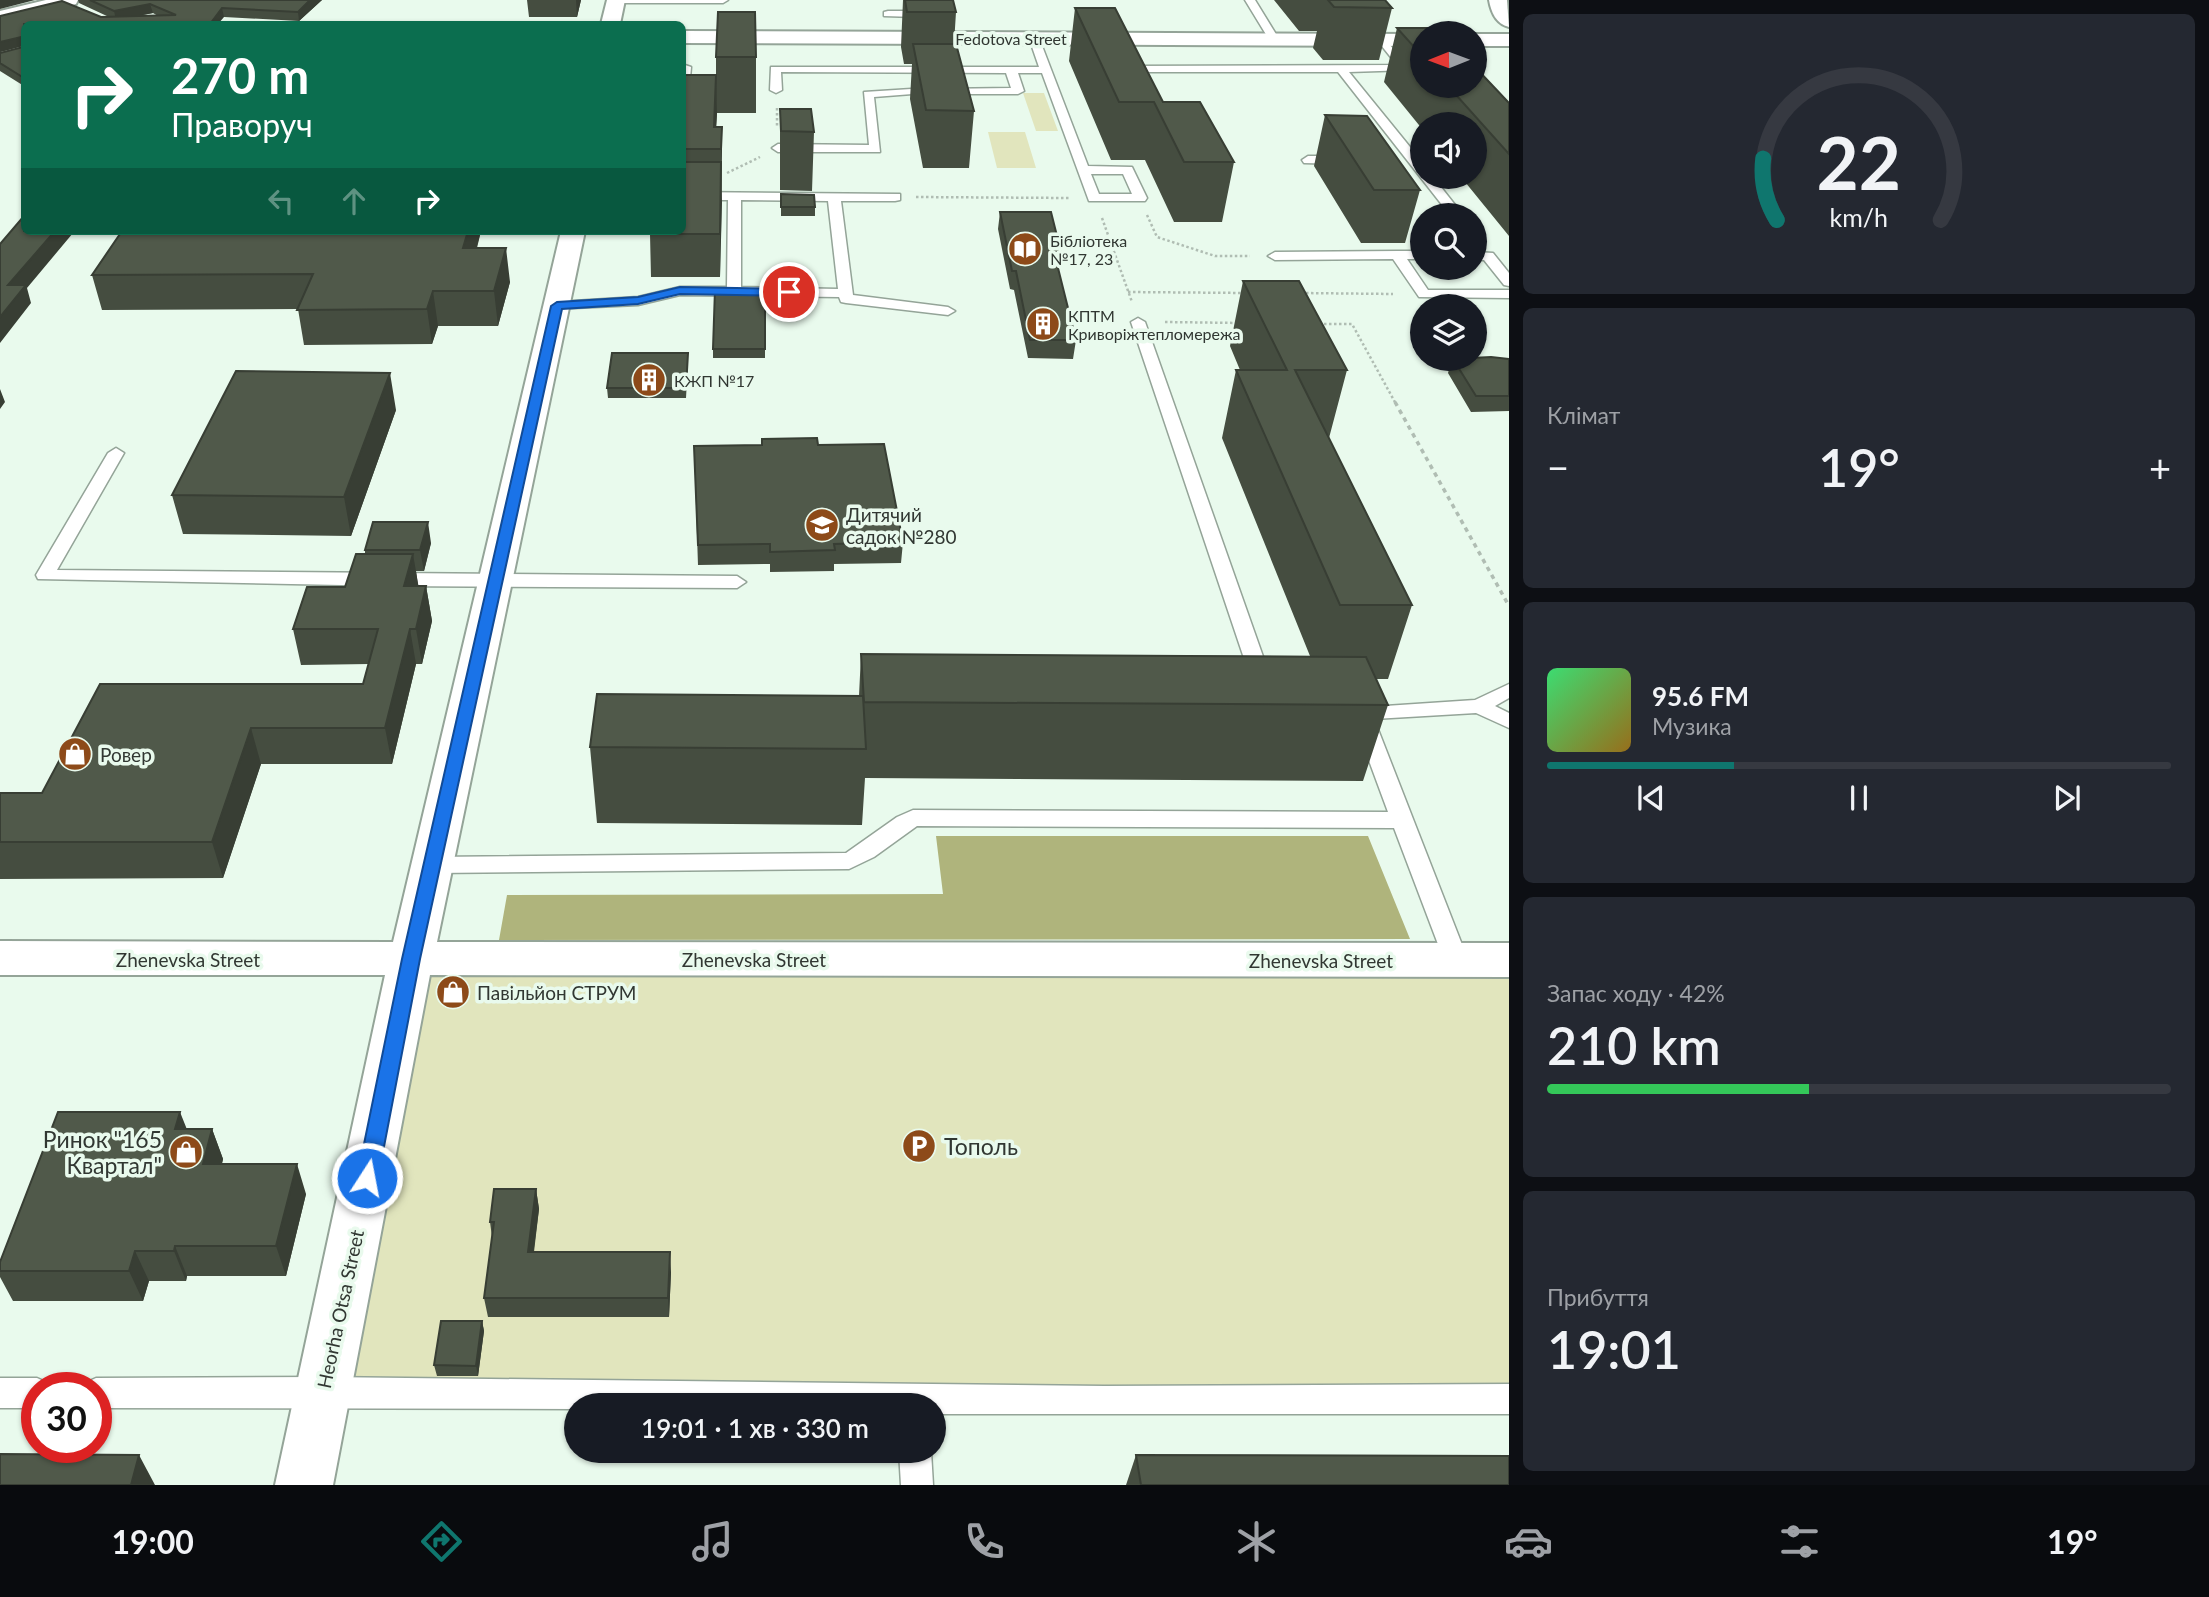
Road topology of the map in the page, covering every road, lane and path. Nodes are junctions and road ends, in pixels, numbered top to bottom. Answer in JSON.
{"nodes":[{"id":1,"x":616,"y":0,"type":"edge"},
{"id":2,"x":723,"y":0,"type":"edge"},
{"id":3,"x":1250,"y":0,"type":"edge"},
{"id":4,"x":1498,"y":0,"type":"edge"},
{"id":5,"x":68,"y":3,"type":"edge"},
{"id":6,"x":888,"y":14,"type":"dead end"},
{"id":7,"x":0,"y":17,"type":"edge"},
{"id":8,"x":612,"y":21,"type":"edge"},
{"id":9,"x":1509,"y":21,"type":"edge"},
{"id":10,"x":686,"y":37,"type":"edge"},
{"id":11,"x":932,"y":38,"type":"junction"},
{"id":12,"x":1034,"y":38,"type":"junction"},
{"id":13,"x":1274,"y":39,"type":"junction"},
{"id":14,"x":1382,"y":40,"type":"junction"},
{"id":15,"x":1410,"y":40,"type":"edge"},
{"id":16,"x":1488,"y":40,"type":"edge"},
{"id":17,"x":1509,"y":40,"type":"edge"},
{"id":18,"x":1132,"y":69,"type":"edge"},
{"id":19,"x":928,"y":70,"type":"junction"},
{"id":20,"x":1011,"y":70,"type":"junction"},
{"id":21,"x":1046,"y":70,"type":"junction"},
{"id":22,"x":1342,"y":70,"type":"junction"},
{"id":23,"x":776,"y":89,"type":"joint"},
{"id":24,"x":933,"y":91,"type":"junction"},
{"id":25,"x":778,"y":148,"type":"junction"},
{"id":26,"x":1308,"y":160,"type":"dead end"},
{"id":27,"x":1361,"y":160,"type":"edge"},
{"id":28,"x":1410,"y":162,"type":"edge"},
{"id":29,"x":1084,"y":170,"type":"junction"},
{"id":30,"x":718,"y":177,"type":"edge"},
{"id":31,"x":1436,"y":189,"type":"edge"},
{"id":32,"x":686,"y":196,"type":"edge"},
{"id":33,"x":735,"y":196,"type":"junction"},
{"id":34,"x":834,"y":197,"type":"junction"},
{"id":35,"x":895,"y":197,"type":"joint"},
{"id":36,"x":1094,"y":198,"type":"junction"},
{"id":37,"x":1140,"y":198,"type":"junction"},
{"id":38,"x":1447,"y":203,"type":"edge"},
{"id":39,"x":572,"y":235,"type":"edge"},
{"id":40,"x":1397,"y":255,"type":"junction"},
{"id":41,"x":1275,"y":256,"type":"joint"},
{"id":42,"x":1410,"y":256,"type":"edge"},
{"id":43,"x":1487,"y":261,"type":"edge"},
{"id":44,"x":1509,"y":282,"type":"edge"},
{"id":45,"x":734,"y":292,"type":"junction"},
{"id":46,"x":1128,"y":292,"type":"junction"},
{"id":47,"x":845,"y":293,"type":"junction"},
{"id":48,"x":1249,"y":293,"type":"edge"},
{"id":49,"x":1290,"y":293,"type":"edge"},
{"id":50,"x":1424,"y":294,"type":"joint"},
{"id":51,"x":1487,"y":294,"type":"edge"},
{"id":52,"x":1509,"y":294,"type":"edge"},
{"id":53,"x":557,"y":306,"type":"junction"},
{"id":54,"x":948,"y":311,"type":"dead end"},
{"id":55,"x":1138,"y":322,"type":"junction"},
{"id":56,"x":1245,"y":323,"type":"dead end"},
{"id":57,"x":1312,"y":324,"type":"edge"},
{"id":58,"x":116,"y":453,"type":"dead end"},
{"id":59,"x":737,"y":582,"type":"dead end"},
{"id":60,"x":495,"y":583,"type":"junction"},
{"id":61,"x":1509,"y":606,"type":"edge"},
{"id":62,"x":1509,"y":690,"type":"edge"},
{"id":63,"x":1268,"y":700,"type":"edge"},
{"id":64,"x":1479,"y":706,"type":"junction"},
{"id":65,"x":1337,"y":712,"type":"edge"},
{"id":66,"x":1362,"y":713,"type":"junction"},
{"id":67,"x":1509,"y":721,"type":"edge"},
{"id":68,"x":1402,"y":820,"type":"junction"},
{"id":69,"x":433,"y":865,"type":"junction"},
{"id":70,"x":0,"y":958,"type":"edge"},
{"id":71,"x":411,"y":959,"type":"junction"},
{"id":72,"x":1455,"y":960,"type":"junction"},
{"id":73,"x":1509,"y":960,"type":"edge"},
{"id":74,"x":324,"y":1392,"type":"junction"},
{"id":75,"x":0,"y":1393,"type":"edge"},
{"id":76,"x":21,"y":1393,"type":"edge"},
{"id":77,"x":112,"y":1393,"type":"edge"},
{"id":78,"x":564,"y":1396,"type":"edge"},
{"id":79,"x":1509,"y":1399,"type":"edge"},
{"id":80,"x":946,"y":1403,"type":"edge"},
{"id":81,"x":916,"y":1463,"type":"edge"},
{"id":82,"x":304,"y":1485,"type":"edge"},
{"id":83,"x":917,"y":1485,"type":"edge"}],
"edges":[{"from":1,"to":2,"type":"lane"},
{"from":1,"to":8,"type":"street"},
{"from":3,"to":13,"type":"lane"},
{"from":4,"to":9,"type":"street"},
{"from":5,"to":7,"type":"street"},
{"from":6,"to":11,"type":"lane"},
{"from":10,"to":11,"type":"street","name":"Fedotova Street"},
{"from":11,"to":12,"type":"street","name":"Fedotova Street"},
{"from":12,"to":13,"type":"street","name":"Fedotova Street"},
{"from":12,"to":21,"type":"lane"},
{"from":13,"to":14,"type":"street","name":"Fedotova Street"},
{"from":14,"to":15,"type":"street","name":"Fedotova Street"},
{"from":14,"to":22,"type":"lane"},
{"from":16,"to":17,"type":"street"},
{"from":18,"to":22,"type":"lane"},
{"from":19,"to":20,"type":"lane"},
{"from":19,"to":23,"type":"lane"},
{"from":19,"to":24,"type":"lane"},
{"from":20,"to":21,"type":"lane"},
{"from":20,"to":24,"type":"lane"},
{"from":21,"to":29,"type":"lane"},
{"from":22,"to":28,"type":"lane"},
{"from":23,"to":25,"type":"path"},
{"from":24,"to":25,"type":"lane"},
{"from":25,"to":30,"type":"path"},
{"from":26,"to":27,"type":"lane"},
{"from":29,"to":36,"type":"lane"},
{"from":29,"to":37,"type":"lane"},
{"from":31,"to":38,"type":"lane"},
{"from":32,"to":33,"type":"lane"},
{"from":33,"to":34,"type":"lane"},
{"from":33,"to":45,"type":"lane"},
{"from":34,"to":35,"type":"lane"},
{"from":34,"to":47,"type":"lane"},
{"from":35,"to":36,"type":"path"},
{"from":36,"to":37,"type":"lane"},
{"from":36,"to":46,"type":"path"},
{"from":37,"to":41,"type":"path"},
{"from":39,"to":53,"type":"street","name":"Heorha Otsa Street"},
{"from":40,"to":41,"type":"lane"},
{"from":40,"to":42,"type":"lane"},
{"from":40,"to":50,"type":"lane"},
{"from":43,"to":44,"type":"lane"},
{"from":45,"to":47,"type":"lane"},
{"from":45,"to":53,"type":"lane"},
{"from":46,"to":48,"type":"path"},
{"from":46,"to":55,"type":"path"},
{"from":47,"to":54,"type":"lane"},
{"from":49,"to":50,"type":"path"},
{"from":51,"to":52,"type":"lane"},
{"from":53,"to":60,"type":"street","name":"Heorha Otsa Street"},
{"from":55,"to":56,"type":"path"},
{"from":55,"to":63,"type":"lane"},
{"from":57,"to":61,"type":"path"},
{"from":58,"to":60,"type":"lane"},
{"from":59,"to":60,"type":"lane"},
{"from":60,"to":69,"type":"street","name":"Heorha Otsa Street"},
{"from":62,"to":64,"type":"lane"},
{"from":64,"to":66,"type":"lane"},
{"from":64,"to":67,"type":"lane"},
{"from":65,"to":66,"type":"lane"},
{"from":66,"to":68,"type":"lane"},
{"from":68,"to":69,"type":"lane"},
{"from":68,"to":72,"type":"lane"},
{"from":69,"to":71,"type":"street","name":"Heorha Otsa Street"},
{"from":70,"to":71,"type":"street","name":"Zhenevska Street"},
{"from":71,"to":72,"type":"street","name":"Zhenevska Street"},
{"from":71,"to":74,"type":"street","name":"Heorha Otsa Street"},
{"from":72,"to":73,"type":"street","name":"Zhenevska Street"},
{"from":74,"to":77,"type":"lane"},
{"from":74,"to":78,"type":"lane"},
{"from":74,"to":82,"type":"street","name":"Heorha Otsa Street"},
{"from":75,"to":76,"type":"lane"},
{"from":79,"to":80,"type":"lane"},
{"from":81,"to":83,"type":"lane"}]}
